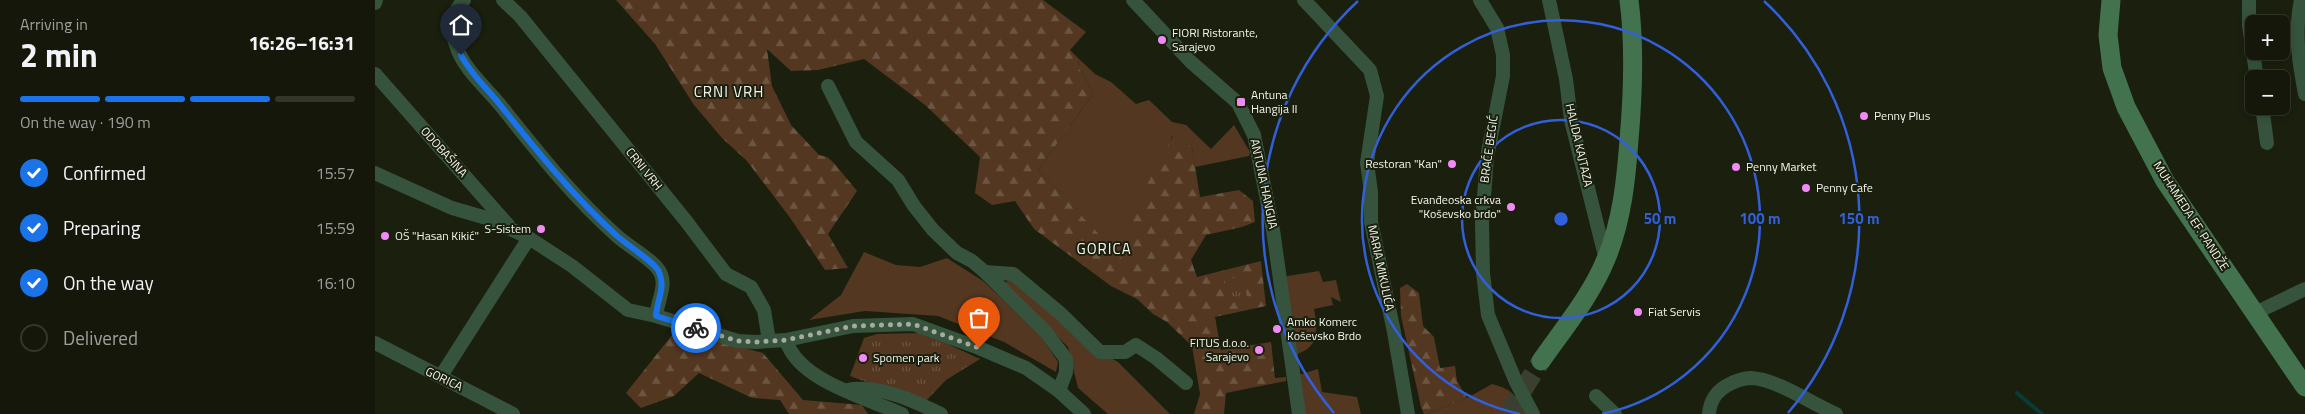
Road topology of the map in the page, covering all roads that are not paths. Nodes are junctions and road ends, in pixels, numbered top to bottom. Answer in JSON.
{"nodes":[{"id":1,"x":464,"y":0,"type":"edge"},
{"id":2,"x":503,"y":0,"type":"edge"},
{"id":3,"x":1133,"y":0,"type":"edge"},
{"id":4,"x":1304,"y":0,"type":"edge"},
{"id":5,"x":1480,"y":0,"type":"edge"},
{"id":6,"x":1549,"y":0,"type":"edge"},
{"id":7,"x":1629,"y":0,"type":"edge"},
{"id":8,"x":2111,"y":0,"type":"edge"},
{"id":9,"x":2249,"y":0,"type":"edge"},
{"id":10,"x":2301,"y":0,"type":"edge"},
{"id":11,"x":2256,"y":70,"type":"edge"},
{"id":12,"x":375,"y":74,"type":"edge"},
{"id":13,"x":828,"y":86,"type":"dead end"},
{"id":14,"x":2305,"y":94,"type":"edge"},
{"id":15,"x":2263,"y":115,"type":"edge"},
{"id":16,"x":2267,"y":144,"type":"dead end"},
{"id":17,"x":375,"y":173,"type":"edge"},
{"id":18,"x":514,"y":231,"type":"junction"},
{"id":19,"x":529,"y":238,"type":"junction"},
{"id":20,"x":1606,"y":260,"type":"junction"},
{"id":21,"x":985,"y":272,"type":"junction"},
{"id":22,"x":2305,"y":289,"type":"edge"},
{"id":23,"x":2255,"y":312,"type":"junction"},
{"id":24,"x":656,"y":316,"type":"junction"},
{"id":25,"x":786,"y":340,"type":"junction"},
{"id":26,"x":769,"y":341,"type":"junction"},
{"id":27,"x":375,"y":343,"type":"edge"},
{"id":28,"x":1541,"y":361,"type":"tunnel mouth"},
{"id":29,"x":441,"y":376,"type":"junction"},
{"id":30,"x":1186,"y":383,"type":"dead end"},
{"id":31,"x":2305,"y":388,"type":"edge"},
{"id":32,"x":847,"y":390,"type":"junction"},
{"id":33,"x":1059,"y":391,"type":"junction"},
{"id":34,"x":1596,"y":396,"type":"dead end"},
{"id":35,"x":513,"y":414,"type":"edge"},
{"id":36,"x":902,"y":414,"type":"edge"},
{"id":37,"x":941,"y":414,"type":"edge"},
{"id":38,"x":1085,"y":414,"type":"edge"},
{"id":39,"x":1299,"y":414,"type":"edge"},
{"id":40,"x":1407,"y":414,"type":"edge"},
{"id":41,"x":1533,"y":414,"type":"edge"},
{"id":42,"x":1615,"y":414,"type":"edge"},
{"id":43,"x":1709,"y":414,"type":"edge"},
{"id":44,"x":1836,"y":414,"type":"edge"}],
"edges":[{"from":1,"to":24,"type":"street"},
{"from":2,"to":26,"type":"street","name":"CRNI VRH"},
{"from":3,"to":39,"type":"street","name":"ANTUNA HANGIJA"},
{"from":4,"to":40,"type":"street","name":"MARIA MIKULIĆA"},
{"from":5,"to":41,"type":"street","name":"BRAĆE BEGIĆ"},
{"from":6,"to":20,"type":"street","name":"HALIDA KAJTAZA"},
{"from":7,"to":20,"type":"street"},
{"from":8,"to":23,"type":"street","name":"MUHAMEDA EF. PANDŽE"},
{"from":9,"to":11,"type":"street"},
{"from":10,"to":14,"type":"street"},
{"from":12,"to":18,"type":"street","name":"ODOBAŠINA"},
{"from":13,"to":21,"type":"street"},
{"from":15,"to":16,"type":"street"},
{"from":17,"to":18,"type":"street","name":"ODOBAŠINA"},
{"from":18,"to":19,"type":"street","name":"ODOBAŠINA"},
{"from":19,"to":24,"type":"street","name":"ODOBAŠINA"},
{"from":19,"to":29,"type":"street"},
{"from":20,"to":28,"type":"street"},
{"from":21,"to":30,"type":"street"},
{"from":21,"to":33,"type":"street"},
{"from":22,"to":23,"type":"street"},
{"from":23,"to":31,"type":"street","name":"MUHAMEDA EF. PANDŽE"},
{"from":24,"to":26,"type":"street","name":"ODOBAŠINA"},
{"from":25,"to":26,"type":"street","name":"ODOBAŠINA"},
{"from":25,"to":32,"type":"street"},
{"from":25,"to":33,"type":"street","name":"ODOBAŠINA"},
{"from":27,"to":29,"type":"street","name":"GORICA"},
{"from":29,"to":35,"type":"street","name":"GORICA"},
{"from":32,"to":36,"type":"street"},
{"from":32,"to":37,"type":"street"},
{"from":33,"to":38,"type":"street","name":"ODOBAŠINA"},
{"from":34,"to":42,"type":"street"},
{"from":43,"to":44,"type":"street"}]}
